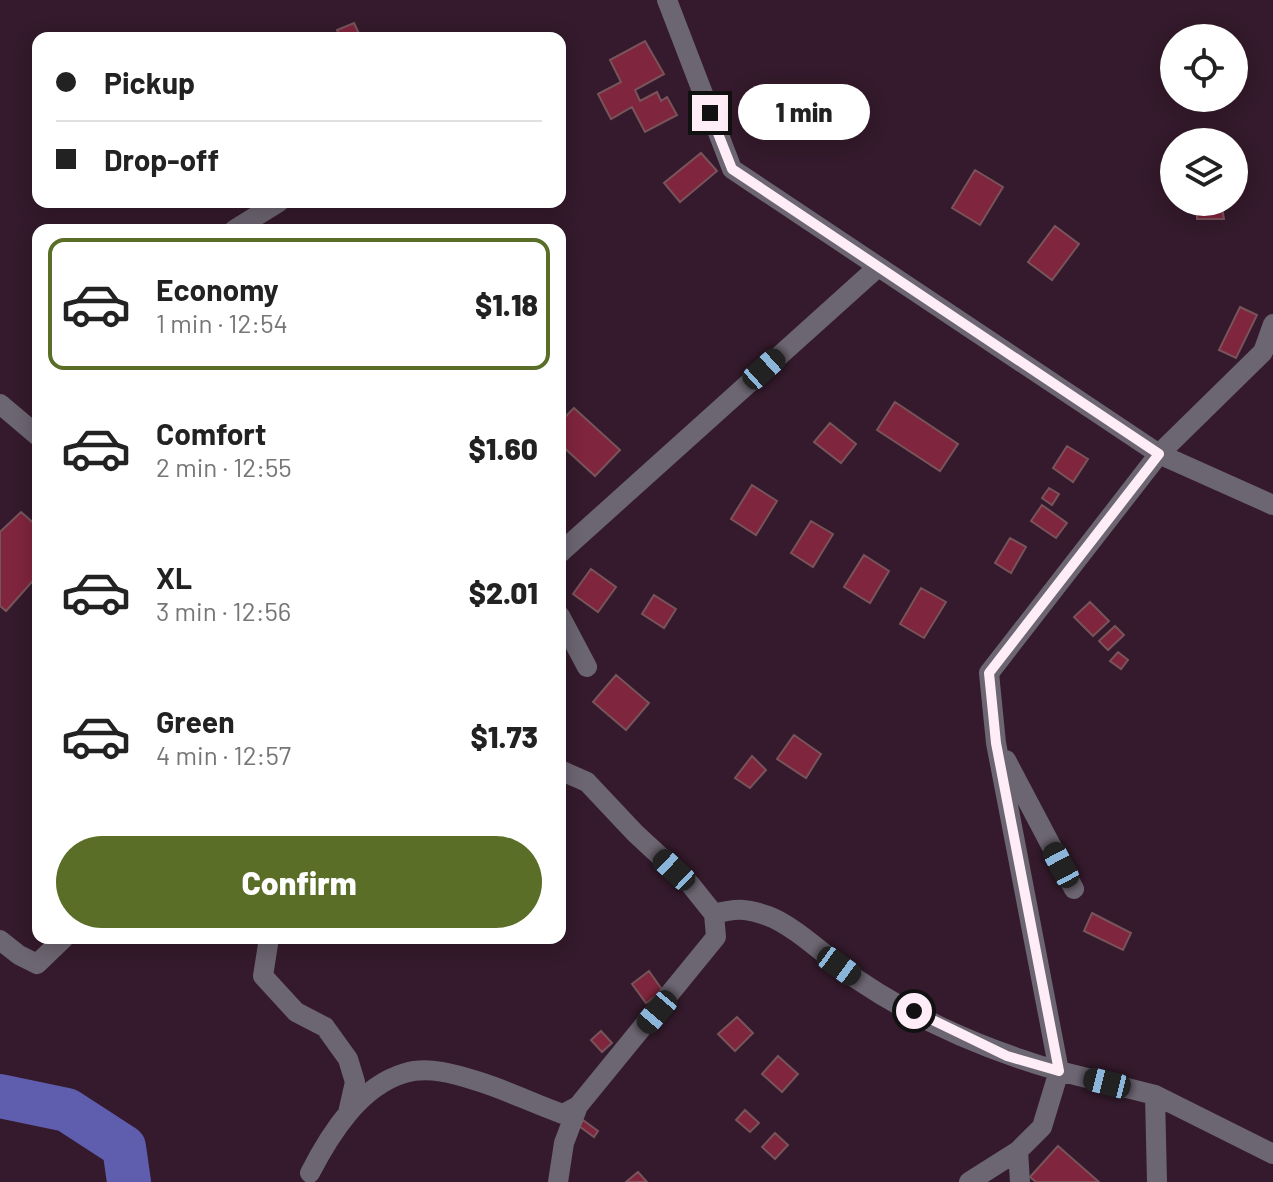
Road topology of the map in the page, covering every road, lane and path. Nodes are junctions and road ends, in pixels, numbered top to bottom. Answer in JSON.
{"nodes":[{"id":1,"x":667,"y":0,"type":"edge"},
{"id":2,"x":269,"y":208,"type":"edge"},
{"id":3,"x":244,"y":224,"type":"edge"},
{"id":4,"x":878,"y":267,"type":"junction"},
{"id":5,"x":1273,"y":324,"type":"edge"},
{"id":6,"x":0,"y":404,"type":"edge"},
{"id":7,"x":32,"y":431,"type":"edge"},
{"id":8,"x":1159,"y":454,"type":"junction"},
{"id":9,"x":1273,"y":505,"type":"edge"},
{"id":10,"x":566,"y":548,"type":"edge"},
{"id":11,"x":566,"y":627,"type":"edge"},
{"id":12,"x":587,"y":667,"type":"dead end"},
{"id":13,"x":996,"y":743,"type":"junction"},
{"id":14,"x":566,"y":773,"type":"edge"},
{"id":15,"x":1074,"y":889,"type":"dead end"},
{"id":16,"x":714,"y":914,"type":"junction"},
{"id":17,"x":0,"y":940,"type":"edge"},
{"id":18,"x":58,"y":944,"type":"edge"},
{"id":19,"x":268,"y":944,"type":"edge"},
{"id":20,"x":1059,"y":1071,"type":"junction"},
{"id":21,"x":1155,"y":1095,"type":"junction"},
{"id":22,"x":578,"y":1106,"type":"junction"},
{"id":23,"x":347,"y":1117,"type":"junction"},
{"id":24,"x":1018,"y":1151,"type":"junction"},
{"id":25,"x":1273,"y":1154,"type":"edge"},
{"id":26,"x":310,"y":1173,"type":"dead end"},
{"id":27,"x":558,"y":1182,"type":"edge"},
{"id":28,"x":969,"y":1182,"type":"edge"},
{"id":29,"x":1020,"y":1182,"type":"edge"},
{"id":30,"x":1157,"y":1182,"type":"edge"}],
"edges":[{"from":1,"to":4,"type":"street"},
{"from":2,"to":3,"type":"street"},
{"from":4,"to":8,"type":"street"},
{"from":4,"to":10,"type":"street"},
{"from":5,"to":8,"type":"street"},
{"from":6,"to":7,"type":"street"},
{"from":8,"to":9,"type":"street"},
{"from":8,"to":13,"type":"street"},
{"from":11,"to":12,"type":"street"},
{"from":13,"to":15,"type":"street"},
{"from":13,"to":20,"type":"street"},
{"from":14,"to":16,"type":"street"},
{"from":16,"to":20,"type":"street"},
{"from":16,"to":22,"type":"street"},
{"from":17,"to":18,"type":"street"},
{"from":19,"to":23,"type":"street"},
{"from":20,"to":21,"type":"street"},
{"from":20,"to":24,"type":"street"},
{"from":21,"to":25,"type":"street"},
{"from":21,"to":30,"type":"street"},
{"from":22,"to":23,"type":"street"},
{"from":22,"to":27,"type":"street"},
{"from":23,"to":26,"type":"street"},
{"from":24,"to":28,"type":"street"},
{"from":24,"to":29,"type":"street"}]}
